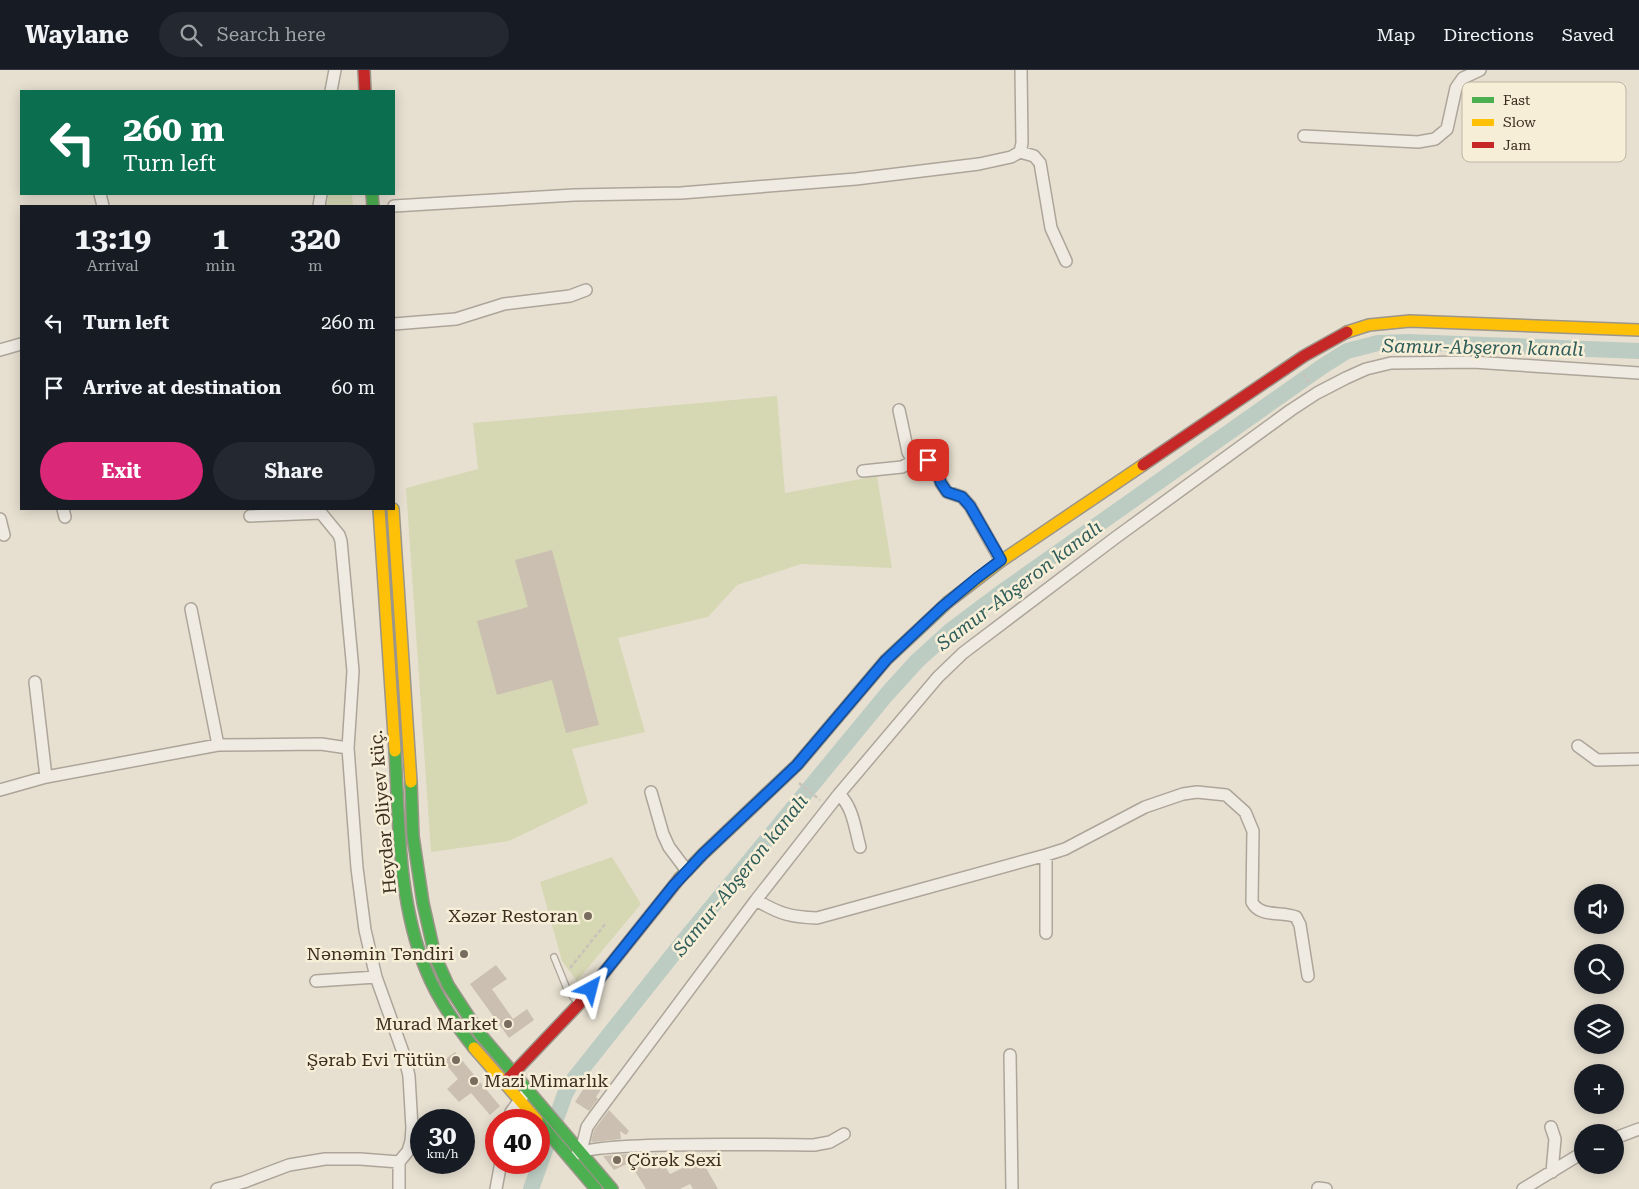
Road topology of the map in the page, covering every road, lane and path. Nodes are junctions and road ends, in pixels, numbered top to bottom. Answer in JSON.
{"nodes":[{"id":1,"x":335,"y":70,"type":"edge"},
{"id":2,"x":364,"y":70,"type":"edge"},
{"id":3,"x":1021,"y":70,"type":"edge"},
{"id":4,"x":1480,"y":70,"type":"edge"},
{"id":5,"x":331,"y":90,"type":"edge"},
{"id":6,"x":365,"y":90,"type":"edge"},
{"id":7,"x":1304,"y":136,"type":"dead end"},
{"id":8,"x":1020,"y":152,"type":"junction"},
{"id":9,"x":395,"y":206,"type":"edge"},
{"id":10,"x":1066,"y":261,"type":"dead end"},
{"id":11,"x":586,"y":290,"type":"dead end"},
{"id":12,"x":395,"y":324,"type":"edge"},
{"id":13,"x":1639,"y":330,"type":"edge"},
{"id":14,"x":20,"y":344,"type":"edge"},
{"id":15,"x":0,"y":350,"type":"edge"},
{"id":16,"x":1295,"y":362,"type":"junction"},
{"id":17,"x":1639,"y":373,"type":"edge"},
{"id":18,"x":1316,"y":393,"type":"junction"},
{"id":19,"x":899,"y":410,"type":"dead end"},
{"id":20,"x":913,"y":461,"type":"junction"},
{"id":21,"x":863,"y":471,"type":"dead end"},
{"id":22,"x":379,"y":510,"type":"edge"},
{"id":23,"x":393,"y":510,"type":"edge"},
{"id":24,"x":250,"y":516,"type":"dead end"},
{"id":25,"x":0,"y":519,"type":"edge"},
{"id":26,"x":4,"y":535,"type":"dead end"},
{"id":27,"x":1001,"y":560,"type":"junction"},
{"id":28,"x":191,"y":609,"type":"dead end"},
{"id":29,"x":35,"y":682,"type":"dead end"},
{"id":30,"x":218,"y":744,"type":"junction"},
{"id":31,"x":1578,"y":746,"type":"dead end"},
{"id":32,"x":348,"y":748,"type":"junction"},
{"id":33,"x":1639,"y":759,"type":"edge"},
{"id":34,"x":46,"y":777,"type":"junction"},
{"id":35,"x":799,"y":783,"type":"dead end"},
{"id":36,"x":0,"y":790,"type":"edge"},
{"id":37,"x":651,"y":792,"type":"dead end"},
{"id":38,"x":839,"y":794,"type":"junction"},
{"id":39,"x":819,"y":800,"type":"dead end"},
{"id":40,"x":860,"y":848,"type":"dead end"},
{"id":41,"x":1046,"y":855,"type":"junction"},
{"id":42,"x":687,"y":871,"type":"junction"},
{"id":43,"x":756,"y":900,"type":"junction"},
{"id":44,"x":606,"y":923,"type":"dead end"},
{"id":45,"x":1046,"y":933,"type":"dead end"},
{"id":46,"x":554,"y":957,"type":"dead end"},
{"id":47,"x":1308,"y":976,"type":"dead end"},
{"id":48,"x":376,"y":977,"type":"junction"},
{"id":49,"x":562,"y":977,"type":"junction"},
{"id":50,"x":316,"y":981,"type":"dead end"},
{"id":51,"x":579,"y":1004,"type":"junction"},
{"id":52,"x":1010,"y":1055,"type":"dead end"},
{"id":53,"x":513,"y":1073,"type":"junction"},
{"id":54,"x":504,"y":1083,"type":"junction"},
{"id":55,"x":523,"y":1084,"type":"junction"},
{"id":56,"x":523,"y":1104,"type":"junction"},
{"id":57,"x":516,"y":1109,"type":"edge"},
{"id":58,"x":527,"y":1109,"type":"edge"},
{"id":59,"x":1551,"y":1127,"type":"dead end"},
{"id":60,"x":1639,"y":1129,"type":"edge"},
{"id":61,"x":844,"y":1134,"type":"dead end"},
{"id":62,"x":550,"y":1135,"type":"edge"},
{"id":63,"x":1624,"y":1135,"type":"edge"},
{"id":64,"x":578,"y":1148,"type":"junction"},
{"id":65,"x":569,"y":1157,"type":"junction"},
{"id":66,"x":1574,"y":1158,"type":"edge"},
{"id":67,"x":399,"y":1162,"type":"junction"},
{"id":68,"x":1552,"y":1172,"type":"junction"},
{"id":69,"x":499,"y":1174,"type":"edge"},
{"id":70,"x":217,"y":1189,"type":"edge"},
{"id":71,"x":399,"y":1189,"type":"edge"},
{"id":72,"x":496,"y":1189,"type":"edge"},
{"id":73,"x":596,"y":1189,"type":"edge"},
{"id":74,"x":612,"y":1189,"type":"edge"},
{"id":75,"x":1012,"y":1189,"type":"edge"},
{"id":76,"x":1523,"y":1189,"type":"edge"}],
"edges":[{"from":1,"to":5,"type":"street"},
{"from":2,"to":6,"type":"main road"},
{"from":3,"to":8,"type":"street"},
{"from":4,"to":7,"type":"street"},
{"from":8,"to":9,"type":"street"},
{"from":8,"to":10,"type":"street"},
{"from":11,"to":12,"type":"street"},
{"from":13,"to":16,"type":"main road"},
{"from":14,"to":15,"type":"street"},
{"from":16,"to":18,"type":"path"},
{"from":16,"to":27,"type":"main road"},
{"from":17,"to":18,"type":"street"},
{"from":18,"to":38,"type":"street"},
{"from":19,"to":20,"type":"street"},
{"from":20,"to":21,"type":"street"},
{"from":20,"to":27,"type":"street"},
{"from":22,"to":54,"type":"main road","name":"Heydər Əliyev küç."},
{"from":23,"to":53,"type":"main road","name":"Heydər Əliyev küç."},
{"from":24,"to":32,"type":"street"},
{"from":25,"to":26,"type":"street"},
{"from":27,"to":42,"type":"main road"},
{"from":28,"to":30,"type":"street"},
{"from":29,"to":34,"type":"street"},
{"from":30,"to":32,"type":"street"},
{"from":30,"to":34,"type":"street"},
{"from":31,"to":33,"type":"street"},
{"from":32,"to":48,"type":"street"},
{"from":34,"to":36,"type":"street"},
{"from":35,"to":39,"type":"path"},
{"from":37,"to":42,"type":"street"},
{"from":38,"to":40,"type":"street"},
{"from":38,"to":43,"type":"street"},
{"from":41,"to":43,"type":"street"},
{"from":41,"to":45,"type":"street"},
{"from":41,"to":47,"type":"street"},
{"from":42,"to":51,"type":"main road"},
{"from":43,"to":64,"type":"street"},
{"from":44,"to":49,"type":"path"},
{"from":46,"to":49,"type":"lane"},
{"from":48,"to":50,"type":"street"},
{"from":48,"to":67,"type":"street"},
{"from":49,"to":51,"type":"lane"},
{"from":51,"to":53,"type":"main road"},
{"from":52,"to":75,"type":"street"},
{"from":53,"to":54,"type":"main road"},
{"from":53,"to":55,"type":"main road","name":"Heydər Əliyev küç."},
{"from":54,"to":56,"type":"main road","name":"Heydər Əliyev küç."},
{"from":55,"to":56,"type":"street"},
{"from":55,"to":64,"type":"main road","name":"Heydər Əliyev küç."},
{"from":56,"to":57,"type":"street"},
{"from":56,"to":58,"type":"main road","name":"Heydər Əliyev küç."},
{"from":59,"to":68,"type":"street"},
{"from":60,"to":63,"type":"street"},
{"from":61,"to":64,"type":"street"},
{"from":62,"to":65,"type":"main road","name":"Heydər Əliyev küç."},
{"from":64,"to":65,"type":"street"},
{"from":64,"to":74,"type":"main road"},
{"from":65,"to":73,"type":"main road"},
{"from":66,"to":68,"type":"street"},
{"from":67,"to":70,"type":"street"},
{"from":67,"to":71,"type":"street"},
{"from":68,"to":76,"type":"street"},
{"from":69,"to":72,"type":"street"}]}
